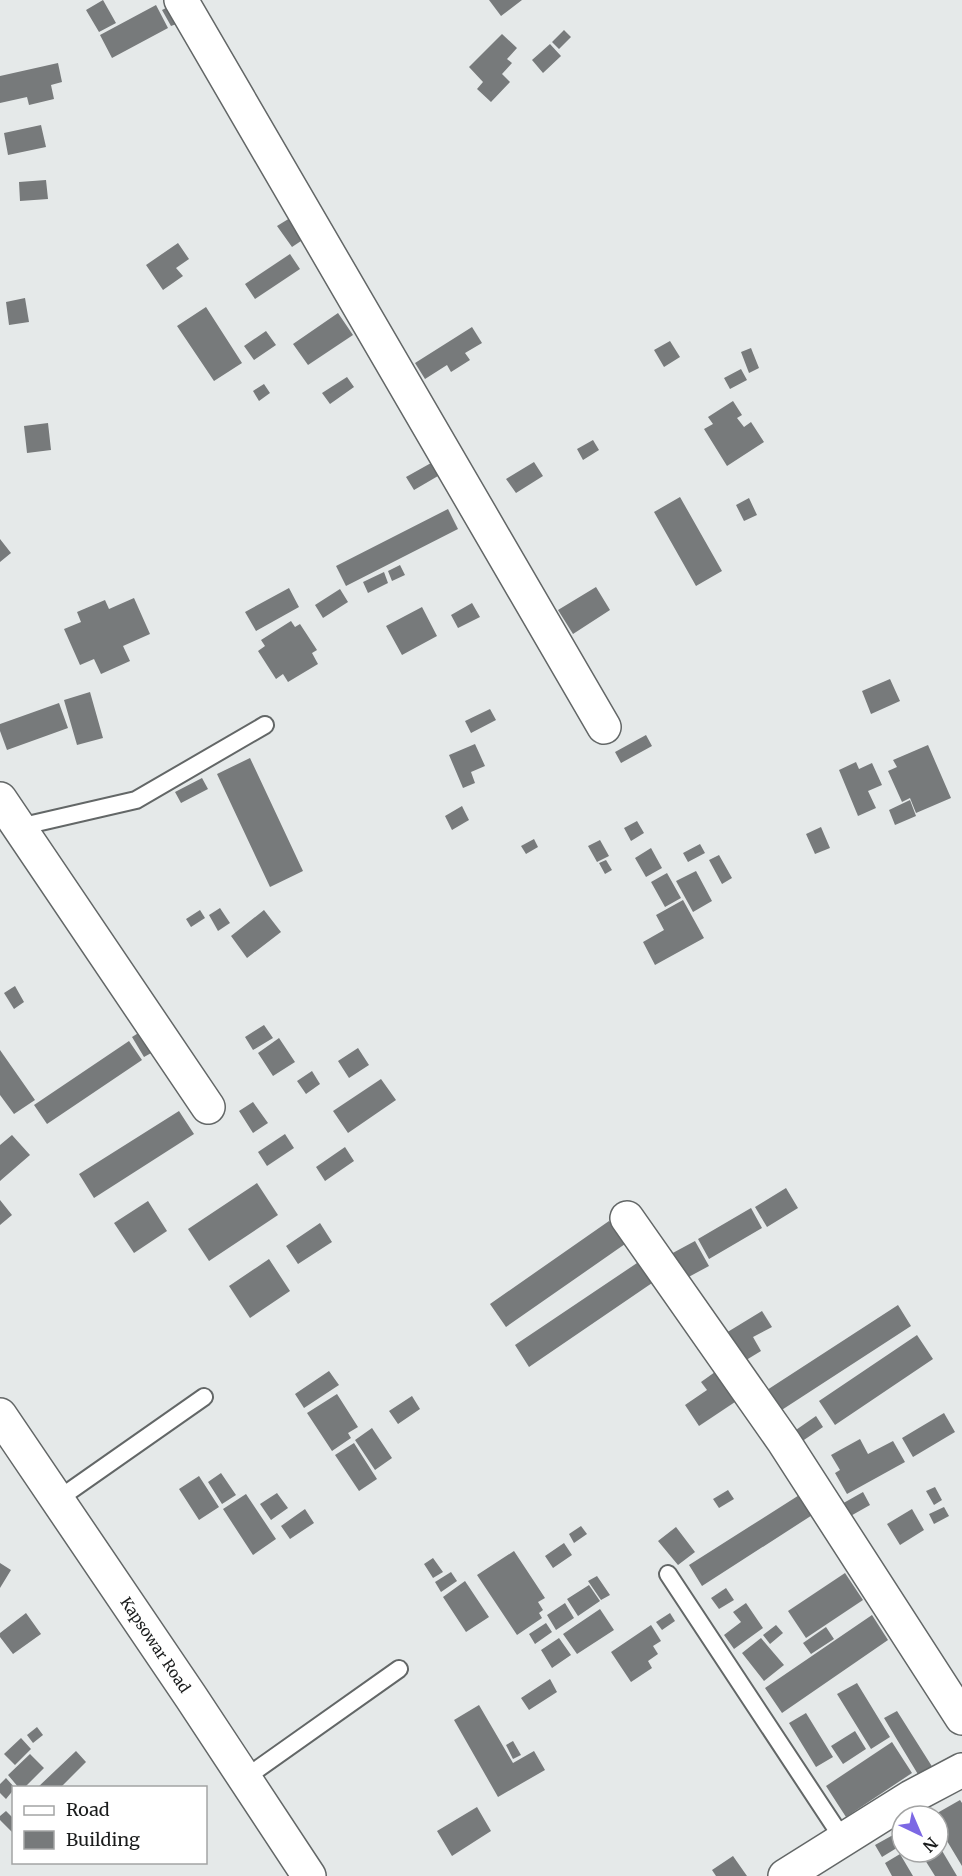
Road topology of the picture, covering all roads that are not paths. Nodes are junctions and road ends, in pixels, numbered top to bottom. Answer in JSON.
{"nodes":[{"id":1,"x":181,"y":0,"type":"edge"},
{"id":2,"x":265,"y":725,"type":"dead end"},
{"id":3,"x":604,"y":727,"type":"dead end"},
{"id":4,"x":0,"y":799,"type":"edge"},
{"id":5,"x":19,"y":827,"type":"junction"},
{"id":6,"x":208,"y":1107,"type":"dead end"},
{"id":7,"x":627,"y":1218,"type":"dead end"},
{"id":8,"x":204,"y":1397,"type":"dead end"},
{"id":9,"x":0,"y":1415,"type":"edge"},
{"id":10,"x":57,"y":1500,"type":"junction"},
{"id":11,"x":668,"y":1574,"type":"dead end"},
{"id":12,"x":399,"y":1669,"type":"dead end"},
{"id":13,"x":962,"y":1718,"type":"edge"},
{"id":14,"x":962,"y":1770,"type":"edge"},
{"id":15,"x":244,"y":1778,"type":"junction"},
{"id":16,"x":843,"y":1839,"type":"junction"},
{"id":17,"x":309,"y":1876,"type":"edge"},
{"id":18,"x":785,"y":1876,"type":"edge"}],
"edges":[{"from":1,"to":3,"type":"street"},
{"from":2,"to":5,"type":"lane"},
{"from":4,"to":5,"type":"street"},
{"from":5,"to":6,"type":"street"},
{"from":7,"to":13,"type":"street"},
{"from":8,"to":10,"type":"lane"},
{"from":9,"to":10,"type":"street","name":"Kapsowar Road"},
{"from":10,"to":15,"type":"street","name":"Kapsowar Road"},
{"from":11,"to":16,"type":"lane"},
{"from":12,"to":15,"type":"lane"},
{"from":14,"to":16,"type":"street"},
{"from":15,"to":17,"type":"street","name":"Kapsowar Road"},
{"from":16,"to":18,"type":"street"}]}
